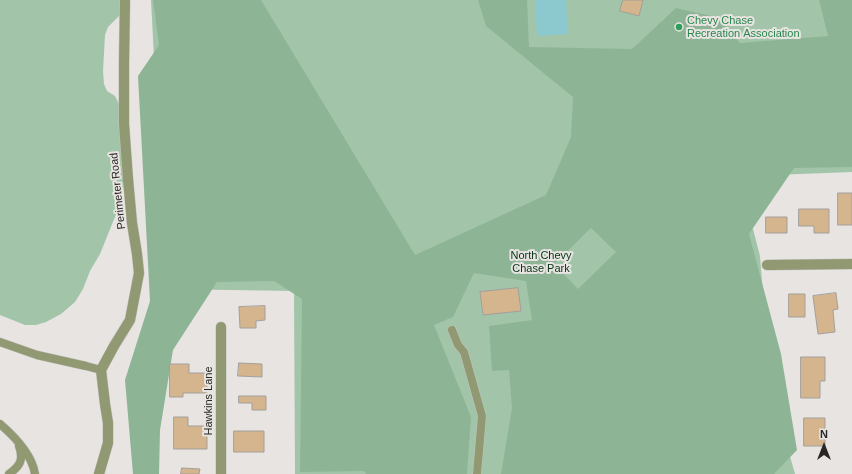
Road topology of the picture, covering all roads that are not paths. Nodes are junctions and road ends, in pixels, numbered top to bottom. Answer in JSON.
{"nodes":[{"id":1,"x":125,"y":0,"type":"edge"},
{"id":2,"x":852,"y":264,"type":"edge"},
{"id":3,"x":767,"y":266,"type":"dead end"},
{"id":4,"x":221,"y":327,"type":"dead end"},
{"id":5,"x":452,"y":330,"type":"dead end"},
{"id":6,"x":0,"y":342,"type":"edge"},
{"id":7,"x":101,"y":370,"type":"junction"},
{"id":8,"x":0,"y":424,"type":"edge"},
{"id":9,"x":18,"y":442,"type":"junction"},
{"id":10,"x":9,"y":474,"type":"edge"},
{"id":11,"x":35,"y":474,"type":"edge"},
{"id":12,"x":99,"y":474,"type":"edge"},
{"id":13,"x":222,"y":474,"type":"edge"},
{"id":14,"x":477,"y":474,"type":"edge"}],
"edges":[{"from":1,"to":7,"type":"street","name":"Perimeter Road"},
{"from":2,"to":3,"type":"street"},
{"from":4,"to":13,"type":"street","name":"Hawkins Lane"},
{"from":5,"to":14,"type":"lane"},
{"from":6,"to":7,"type":"lane"},
{"from":7,"to":12,"type":"street"},
{"from":8,"to":9,"type":"lane"},
{"from":9,"to":10,"type":"lane"},
{"from":9,"to":11,"type":"lane"}]}
